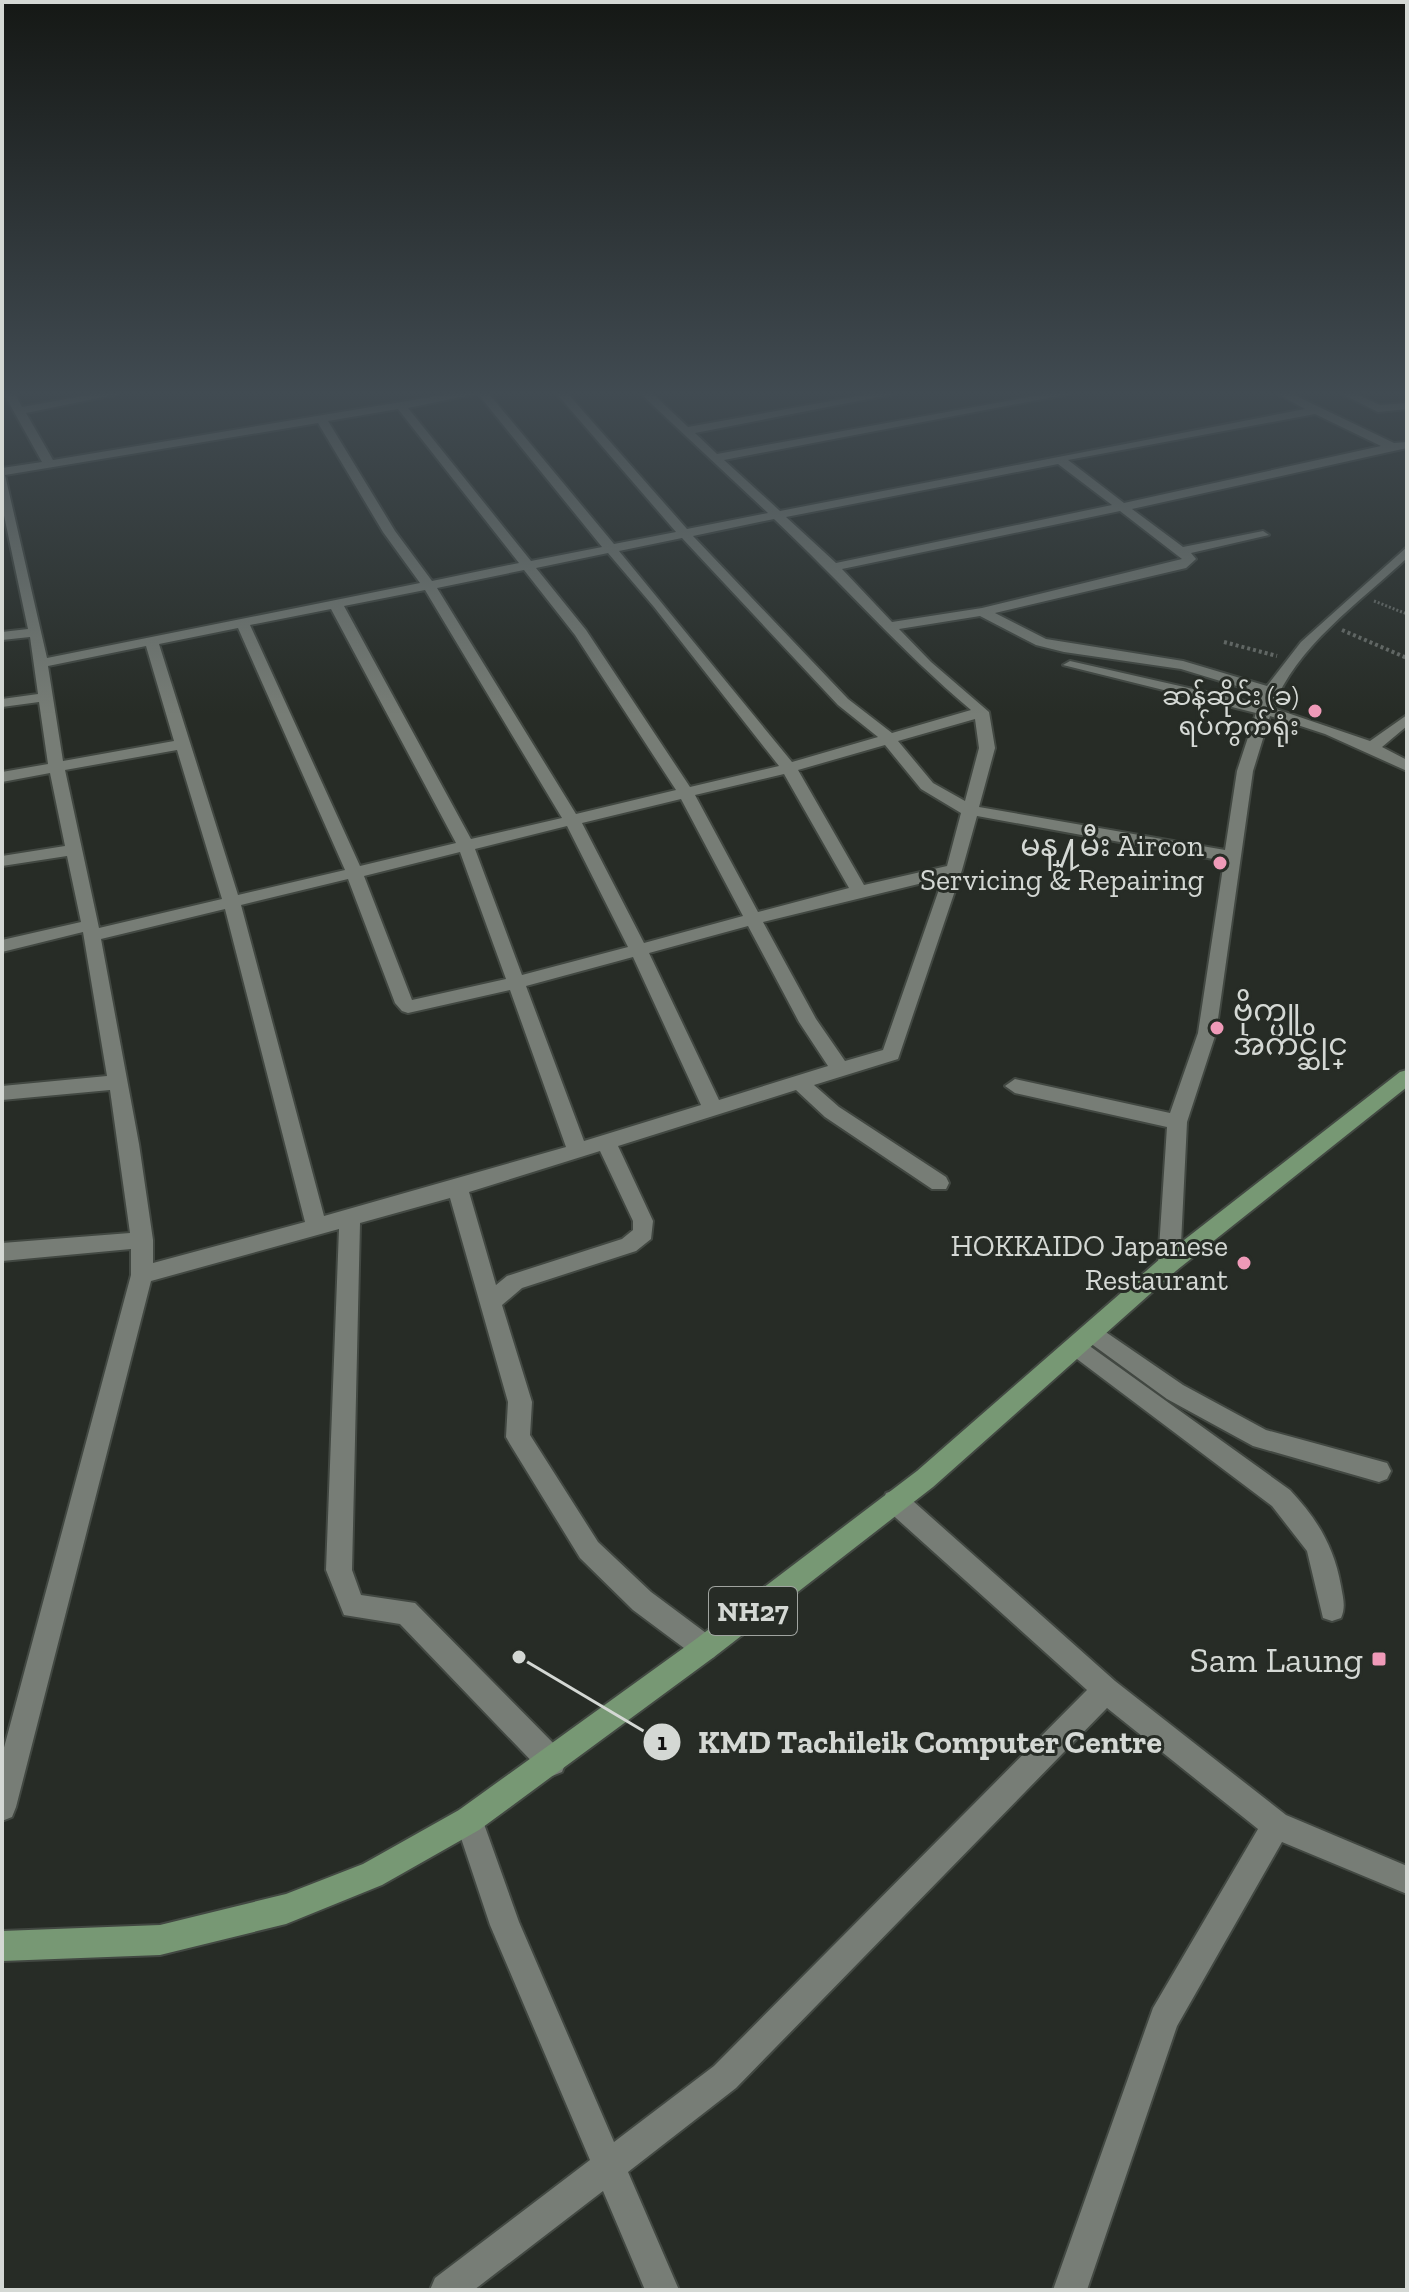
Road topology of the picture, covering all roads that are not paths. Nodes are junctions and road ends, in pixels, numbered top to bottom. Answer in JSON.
{"nodes":[{"id":1,"x":5,"y":501,"type":"edge"},
{"id":2,"x":370,"y":501,"type":"edge"},
{"id":3,"x":476,"y":501,"type":"edge"},
{"id":4,"x":572,"y":501,"type":"edge"},
{"id":5,"x":655,"y":501,"type":"edge"},
{"id":6,"x":759,"y":501,"type":"edge"},
{"id":7,"x":853,"y":501,"type":"edge"},
{"id":8,"x":1114,"y":501,"type":"edge"},
{"id":9,"x":1146,"y":501,"type":"edge"},
{"id":10,"x":1121,"y":506,"type":"junction"},
{"id":11,"x":775,"y":516,"type":"junction"},
{"id":12,"x":7,"y":522,"type":"edge"},
{"id":13,"x":685,"y":535,"type":"junction"},
{"id":14,"x":1263,"y":535,"type":"dead end"},
{"id":15,"x":613,"y":550,"type":"junction"},
{"id":16,"x":1183,"y":551,"type":"junction"},
{"id":17,"x":1407,"y":551,"type":"edge"},
{"id":18,"x":528,"y":566,"type":"junction"},
{"id":19,"x":833,"y":567,"type":"junction"},
{"id":20,"x":428,"y":584,"type":"junction"},
{"id":21,"x":335,"y":603,"type":"junction"},
{"id":22,"x":982,"y":612,"type":"junction"},
{"id":23,"x":242,"y":622,"type":"junction"},
{"id":24,"x":890,"y":626,"type":"junction"},
{"id":25,"x":36,"y":632,"type":"junction"},
{"id":26,"x":2,"y":636,"type":"edge"},
{"id":27,"x":151,"y":641,"type":"junction"},
{"id":28,"x":42,"y":663,"type":"junction"},
{"id":29,"x":1070,"y":665,"type":"dead end"},
{"id":30,"x":1272,"y":692,"type":"junction"},
{"id":31,"x":46,"y":697,"type":"junction"},
{"id":32,"x":2,"y":703,"type":"edge"},
{"id":33,"x":982,"y":712,"type":"junction"},
{"id":34,"x":1264,"y":712,"type":"junction"},
{"id":35,"x":1407,"y":719,"type":"edge"},
{"id":36,"x":887,"y":737,"type":"junction"},
{"id":37,"x":182,"y":744,"type":"junction"},
{"id":38,"x":1373,"y":746,"type":"junction"},
{"id":39,"x":1407,"y":766,"type":"edge"},
{"id":40,"x":789,"y":768,"type":"junction"},
{"id":41,"x":57,"y":769,"type":"junction"},
{"id":42,"x":2,"y":777,"type":"edge"},
{"id":43,"x":686,"y":793,"type":"junction"},
{"id":44,"x":968,"y":810,"type":"junction"},
{"id":45,"x":572,"y":820,"type":"junction"},
{"id":46,"x":466,"y":846,"type":"junction"},
{"id":47,"x":74,"y":850,"type":"junction"},
{"id":48,"x":1233,"y":857,"type":"junction"},
{"id":49,"x":2,"y":861,"type":"edge"},
{"id":50,"x":954,"y":870,"type":"junction"},
{"id":51,"x":354,"y":872,"type":"junction"},
{"id":52,"x":859,"y":891,"type":"junction"},
{"id":53,"x":231,"y":901,"type":"junction"},
{"id":54,"x":752,"y":920,"type":"junction"},
{"id":55,"x":91,"y":930,"type":"junction"},
{"id":56,"x":2,"y":946,"type":"edge"},
{"id":57,"x":639,"y":951,"type":"junction"},
{"id":58,"x":518,"y":982,"type":"junction"},
{"id":59,"x":841,"y":1070,"type":"junction"},
{"id":60,"x":1407,"y":1077,"type":"edge"},
{"id":61,"x":118,"y":1082,"type":"junction"},
{"id":62,"x":800,"y":1083,"type":"junction"},
{"id":63,"x":1015,"y":1086,"type":"dead end"},
{"id":64,"x":2,"y":1093,"type":"edge"},
{"id":65,"x":713,"y":1109,"type":"junction"},
{"id":66,"x":1177,"y":1122,"type":"junction"},
{"id":67,"x":606,"y":1142,"type":"junction"},
{"id":68,"x":578,"y":1151,"type":"junction"},
{"id":69,"x":939,"y":1183,"type":"dead end"},
{"id":70,"x":457,"y":1188,"type":"junction"},
{"id":71,"x":350,"y":1219,"type":"junction"},
{"id":72,"x":317,"y":1228,"type":"junction"},
{"id":73,"x":142,"y":1240,"type":"junction"},
{"id":74,"x":2,"y":1252,"type":"edge"},
{"id":75,"x":1169,"y":1264,"type":"junction"},
{"id":76,"x":142,"y":1275,"type":"junction"},
{"id":77,"x":490,"y":1302,"type":"junction"},
{"id":78,"x":1086,"y":1340,"type":"junction"},
{"id":79,"x":1379,"y":1471,"type":"dead end"},
{"id":80,"x":895,"y":1501,"type":"junction"},
{"id":81,"x":1332,"y":1609,"type":"dead end"},
{"id":82,"x":705,"y":1648,"type":"junction"},
{"id":83,"x":1106,"y":1690,"type":"junction"},
{"id":84,"x":552,"y":1762,"type":"junction"},
{"id":85,"x":2,"y":1807,"type":"edge"},
{"id":86,"x":469,"y":1820,"type":"junction"},
{"id":87,"x":1276,"y":1825,"type":"junction"},
{"id":88,"x":1407,"y":1880,"type":"edge"},
{"id":89,"x":2,"y":1946,"type":"edge"},
{"id":90,"x":609,"y":2164,"type":"junction"},
{"id":91,"x":457,"y":2286,"type":"edge"},
{"id":92,"x":662,"y":2290,"type":"edge"},
{"id":93,"x":1070,"y":2290,"type":"edge"}],
"edges":[{"from":1,"to":12,"type":"street"},
{"from":2,"to":20,"type":"street"},
{"from":3,"to":18,"type":"street"},
{"from":4,"to":15,"type":"street"},
{"from":5,"to":13,"type":"street"},
{"from":6,"to":11,"type":"street"},
{"from":7,"to":11,"type":"street"},
{"from":8,"to":10,"type":"street"},
{"from":9,"to":10,"type":"street"},
{"from":10,"to":16,"type":"street"},
{"from":10,"to":19,"type":"street"},
{"from":11,"to":13,"type":"street"},
{"from":11,"to":19,"type":"street"},
{"from":12,"to":25,"type":"street"},
{"from":13,"to":15,"type":"street"},
{"from":13,"to":36,"type":"street"},
{"from":14,"to":16,"type":"street"},
{"from":15,"to":18,"type":"street"},
{"from":15,"to":40,"type":"street"},
{"from":16,"to":22,"type":"street"},
{"from":17,"to":30,"type":"street"},
{"from":18,"to":20,"type":"street"},
{"from":18,"to":43,"type":"street"},
{"from":19,"to":24,"type":"street"},
{"from":20,"to":21,"type":"street"},
{"from":20,"to":45,"type":"street"},
{"from":21,"to":23,"type":"street"},
{"from":21,"to":46,"type":"street"},
{"from":22,"to":24,"type":"street"},
{"from":22,"to":30,"type":"street"},
{"from":23,"to":27,"type":"street"},
{"from":23,"to":51,"type":"street"},
{"from":24,"to":33,"type":"street"},
{"from":25,"to":26,"type":"street"},
{"from":25,"to":28,"type":"street"},
{"from":27,"to":28,"type":"street"},
{"from":27,"to":37,"type":"street"},
{"from":28,"to":31,"type":"street"},
{"from":29,"to":34,"type":"street"},
{"from":30,"to":34,"type":"street"},
{"from":31,"to":32,"type":"street"},
{"from":31,"to":41,"type":"street"},
{"from":33,"to":36,"type":"street"},
{"from":33,"to":44,"type":"street"},
{"from":34,"to":38,"type":"street"},
{"from":34,"to":48,"type":"street"},
{"from":35,"to":38,"type":"street"},
{"from":36,"to":40,"type":"street"},
{"from":36,"to":44,"type":"street"},
{"from":37,"to":41,"type":"street"},
{"from":37,"to":53,"type":"street"},
{"from":38,"to":39,"type":"street"},
{"from":40,"to":43,"type":"street"},
{"from":40,"to":52,"type":"street"},
{"from":41,"to":42,"type":"street"},
{"from":41,"to":47,"type":"street"},
{"from":43,"to":45,"type":"street"},
{"from":43,"to":54,"type":"street"},
{"from":44,"to":48,"type":"street"},
{"from":44,"to":50,"type":"street"},
{"from":45,"to":46,"type":"street"},
{"from":45,"to":57,"type":"street"},
{"from":46,"to":51,"type":"street"},
{"from":46,"to":58,"type":"street"},
{"from":47,"to":49,"type":"street"},
{"from":47,"to":55,"type":"street"},
{"from":48,"to":66,"type":"street"},
{"from":50,"to":52,"type":"street"},
{"from":50,"to":59,"type":"street"},
{"from":51,"to":53,"type":"street"},
{"from":51,"to":58,"type":"street"},
{"from":52,"to":54,"type":"street"},
{"from":53,"to":55,"type":"street"},
{"from":53,"to":72,"type":"street"},
{"from":54,"to":57,"type":"street"},
{"from":54,"to":59,"type":"street"},
{"from":55,"to":56,"type":"street"},
{"from":55,"to":61,"type":"street"},
{"from":57,"to":58,"type":"street"},
{"from":57,"to":65,"type":"street"},
{"from":58,"to":68,"type":"street"},
{"from":59,"to":62,"type":"street"},
{"from":60,"to":75,"type":"main road","number":"NH27"},
{"from":61,"to":64,"type":"street"},
{"from":61,"to":73,"type":"street"},
{"from":62,"to":65,"type":"street"},
{"from":62,"to":69,"type":"street"},
{"from":63,"to":66,"type":"street"},
{"from":65,"to":67,"type":"street"},
{"from":66,"to":75,"type":"street"},
{"from":67,"to":68,"type":"street"},
{"from":67,"to":77,"type":"street"},
{"from":68,"to":70,"type":"street"},
{"from":70,"to":71,"type":"street"},
{"from":70,"to":77,"type":"street"},
{"from":71,"to":72,"type":"street"},
{"from":71,"to":84,"type":"street"},
{"from":72,"to":76,"type":"street"},
{"from":73,"to":74,"type":"street"},
{"from":73,"to":76,"type":"street"},
{"from":75,"to":78,"type":"main road","number":"NH27"},
{"from":76,"to":85,"type":"street"},
{"from":77,"to":82,"type":"street"},
{"from":78,"to":79,"type":"street"},
{"from":78,"to":80,"type":"main road","number":"NH27"},
{"from":78,"to":81,"type":"street"},
{"from":80,"to":82,"type":"main road","number":"NH27"},
{"from":80,"to":83,"type":"street"},
{"from":82,"to":84,"type":"main road","number":"NH27"},
{"from":83,"to":87,"type":"street"},
{"from":83,"to":90,"type":"street"},
{"from":84,"to":86,"type":"main road","number":"NH27"},
{"from":86,"to":89,"type":"main road","number":"NH27"},
{"from":86,"to":90,"type":"street"},
{"from":87,"to":88,"type":"street"},
{"from":87,"to":93,"type":"street"},
{"from":90,"to":91,"type":"street"},
{"from":90,"to":92,"type":"street"}]}
